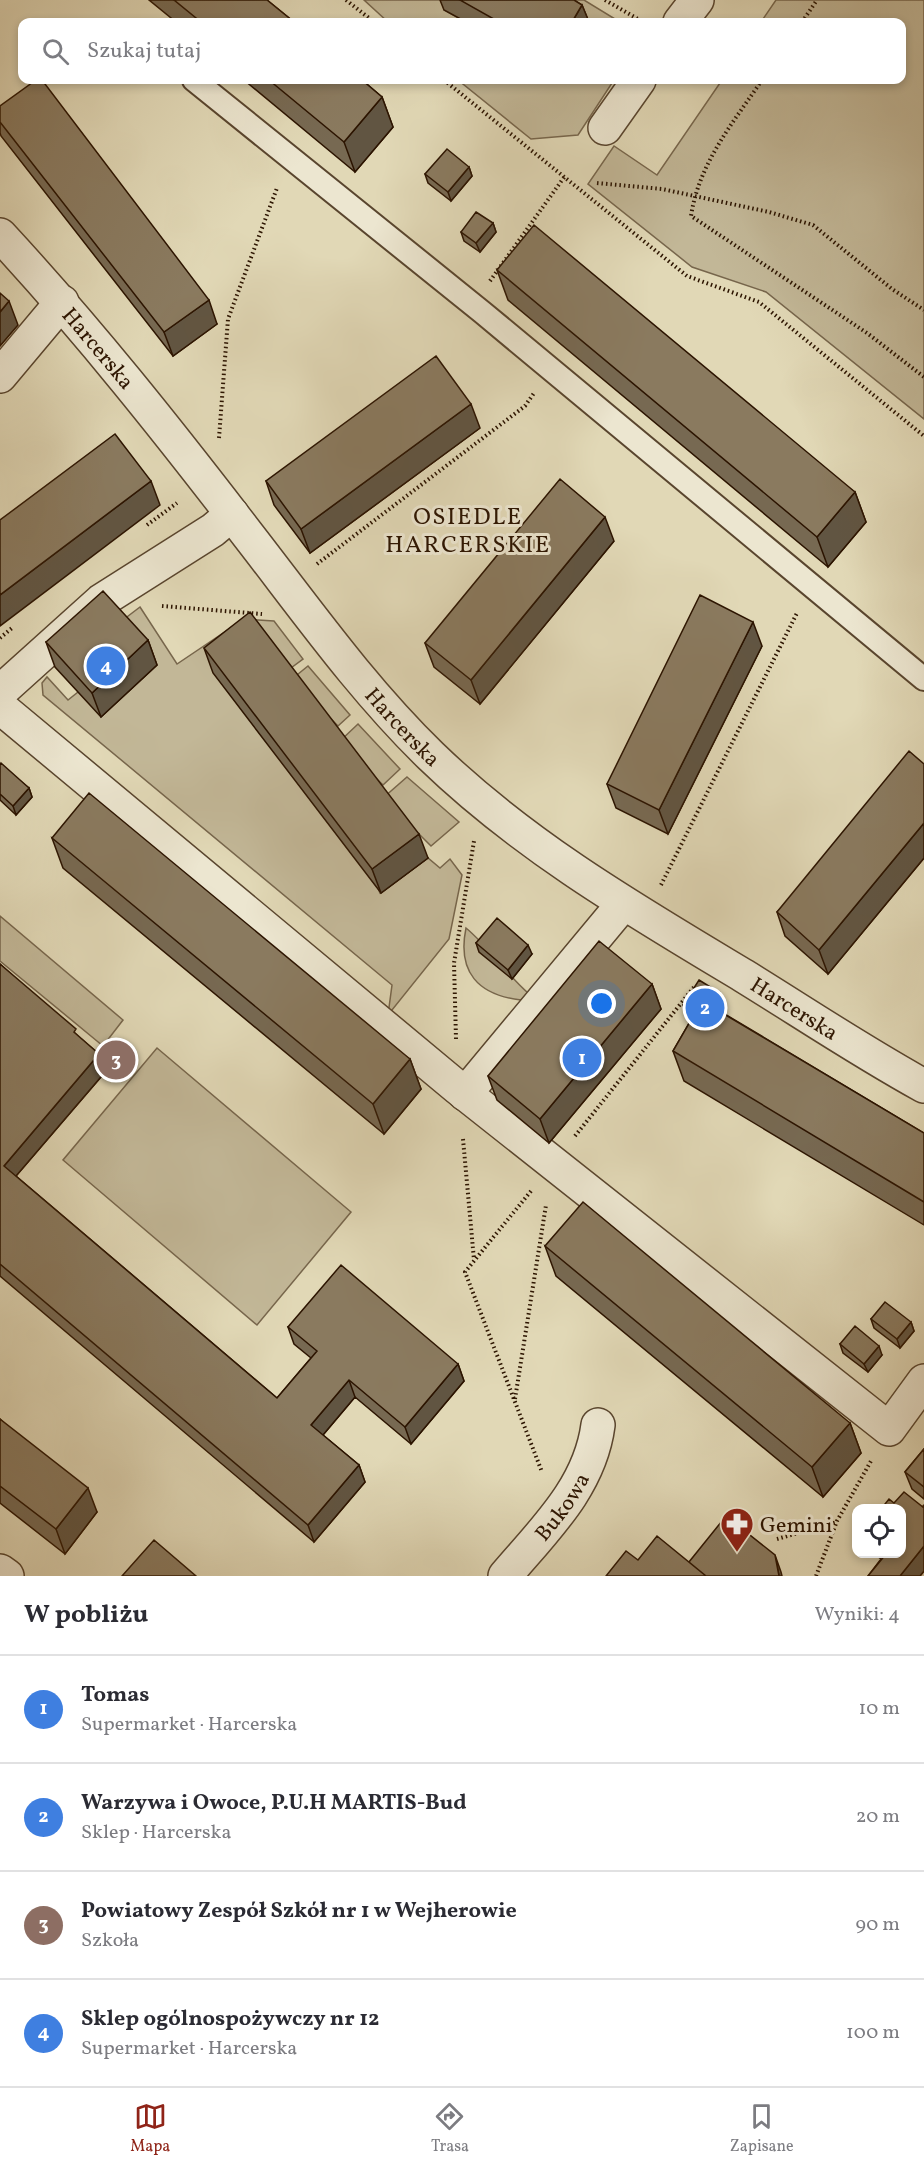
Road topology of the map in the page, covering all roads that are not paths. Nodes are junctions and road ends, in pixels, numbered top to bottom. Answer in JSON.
{"nodes":[{"id":1,"x":697,"y":0,"type":"edge"},
{"id":2,"x":683,"y":18,"type":"edge"},
{"id":3,"x":199,"y":84,"type":"edge"},
{"id":4,"x":636,"y":84,"type":"edge"},
{"id":5,"x":605,"y":128,"type":"dead end"},
{"id":6,"x":0,"y":235,"type":"edge"},
{"id":7,"x":62,"y":302,"type":"junction"},
{"id":8,"x":0,"y":376,"type":"edge"},
{"id":9,"x":232,"y":514,"type":"junction"},
{"id":10,"x":924,"y":679,"type":"edge"},
{"id":11,"x":0,"y":692,"type":"edge"},
{"id":12,"x":0,"y":707,"type":"edge"},
{"id":13,"x":623,"y":904,"type":"junction"},
{"id":14,"x":924,"y":1086,"type":"edge"},
{"id":15,"x":465,"y":1094,"type":"junction"},
{"id":16,"x":924,"y":1381,"type":"edge"},
{"id":17,"x":598,"y":1425,"type":"dead end"},
{"id":18,"x":0,"y":1571,"type":"edge"},
{"id":19,"x":7,"y":1576,"type":"edge"},
{"id":20,"x":505,"y":1576,"type":"edge"}],
"edges":[{"from":1,"to":2,"type":"street"},
{"from":3,"to":10,"type":"lane"},
{"from":4,"to":5,"type":"street"},
{"from":6,"to":7,"type":"street","name":"Harcerska"},
{"from":7,"to":8,"type":"street"},
{"from":7,"to":9,"type":"street","name":"Harcerska"},
{"from":9,"to":11,"type":"street"},
{"from":9,"to":13,"type":"street","name":"Harcerska"},
{"from":12,"to":15,"type":"street"},
{"from":13,"to":14,"type":"street","name":"Harcerska"},
{"from":13,"to":15,"type":"street"},
{"from":15,"to":16,"type":"street"},
{"from":17,"to":20,"type":"street","name":"Bukowa"},
{"from":18,"to":19,"type":"street"}]}
